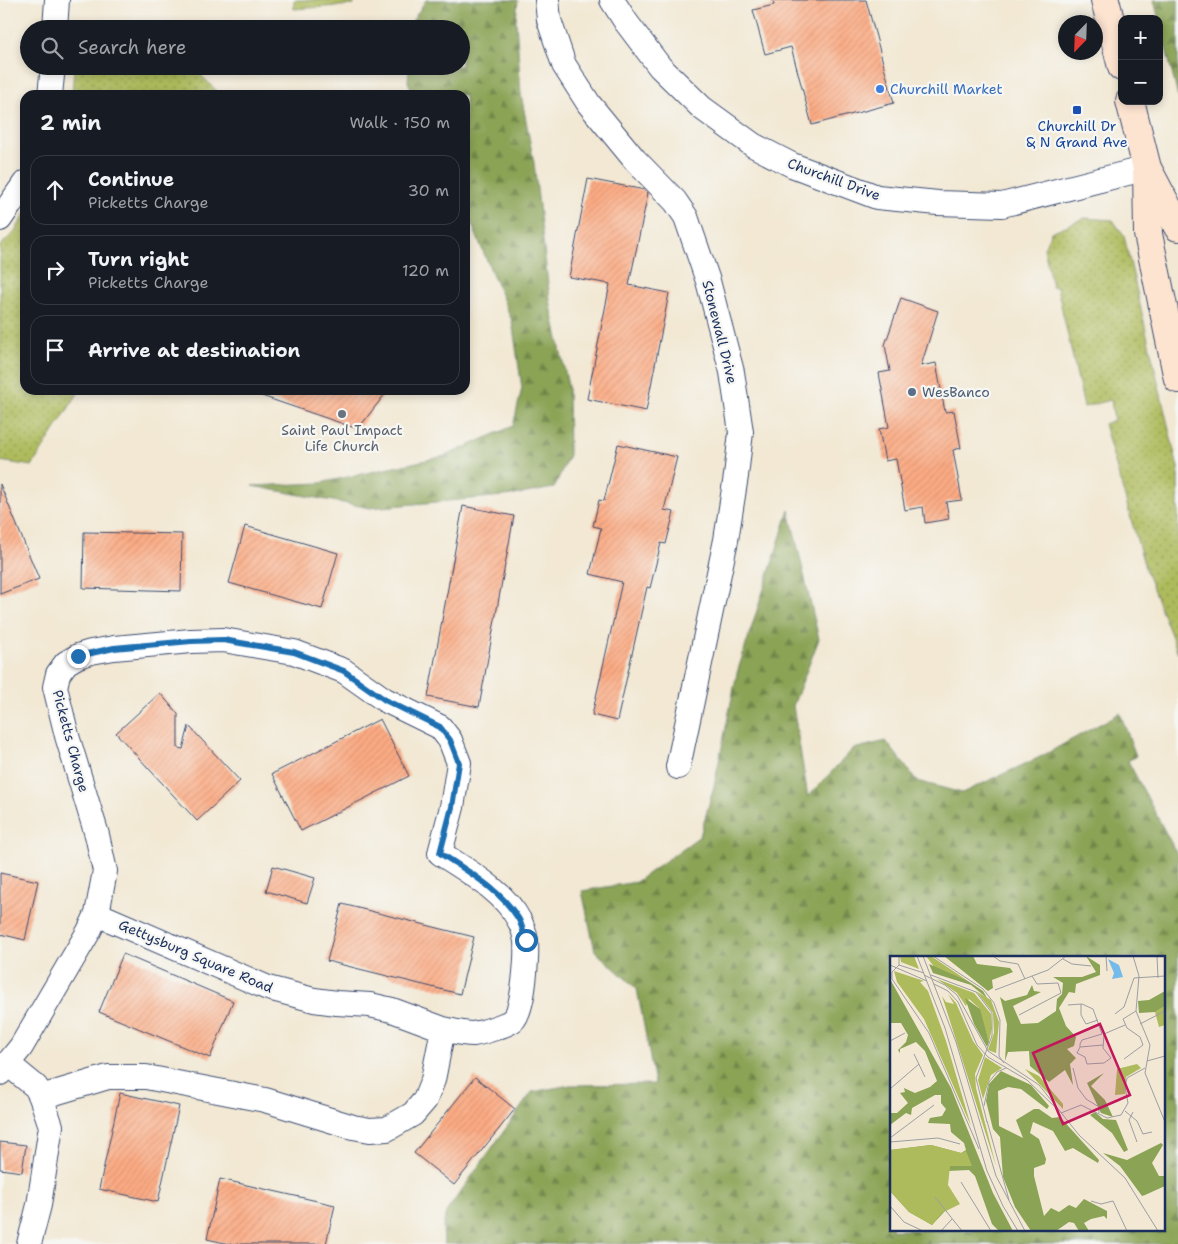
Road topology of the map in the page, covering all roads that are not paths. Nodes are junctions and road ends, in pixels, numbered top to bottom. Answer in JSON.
{"nodes":[{"id":1,"x":57,"y":0,"type":"edge"},
{"id":2,"x":546,"y":0,"type":"edge"},
{"id":3,"x":612,"y":0,"type":"edge"},
{"id":4,"x":1105,"y":0,"type":"edge"},
{"id":5,"x":56,"y":20,"type":"edge"},
{"id":6,"x":1120,"y":60,"type":"edge"},
{"id":7,"x":52,"y":75,"type":"edge"},
{"id":8,"x":51,"y":90,"type":"edge"},
{"id":9,"x":1131,"y":105,"type":"edge"},
{"id":10,"x":1147,"y":168,"type":"junction"},
{"id":11,"x":20,"y":190,"type":"edge"},
{"id":12,"x":0,"y":219,"type":"edge"},
{"id":13,"x":1178,"y":227,"type":"edge"},
{"id":14,"x":1178,"y":379,"type":"edge"},
{"id":15,"x":678,"y":768,"type":"dead end"},
{"id":16,"x":97,"y":914,"type":"junction"},
{"id":17,"x":443,"y":1029,"type":"junction"},
{"id":18,"x":4,"y":1069,"type":"edge"},
{"id":19,"x":41,"y":1097,"type":"junction"},
{"id":20,"x":28,"y":1244,"type":"edge"}],
"edges":[{"from":1,"to":5,"type":"street"},
{"from":2,"to":15,"type":"street","name":"Stonewall Drive"},
{"from":3,"to":10,"type":"street","name":"Churchill Drive"},
{"from":4,"to":6,"type":"main road"},
{"from":7,"to":8,"type":"street"},
{"from":9,"to":10,"type":"main road"},
{"from":10,"to":13,"type":"main road"},
{"from":10,"to":14,"type":"main road"},
{"from":11,"to":12,"type":"street"},
{"from":16,"to":17,"type":"street","name":"Gettysburg Square Road"},
{"from":16,"to":17,"type":"street","name":"Picketts Charge"},
{"from":16,"to":18,"type":"street","name":"Picketts Charge"},
{"from":17,"to":19,"type":"street"},
{"from":18,"to":19,"type":"street"},
{"from":19,"to":20,"type":"street"}]}
